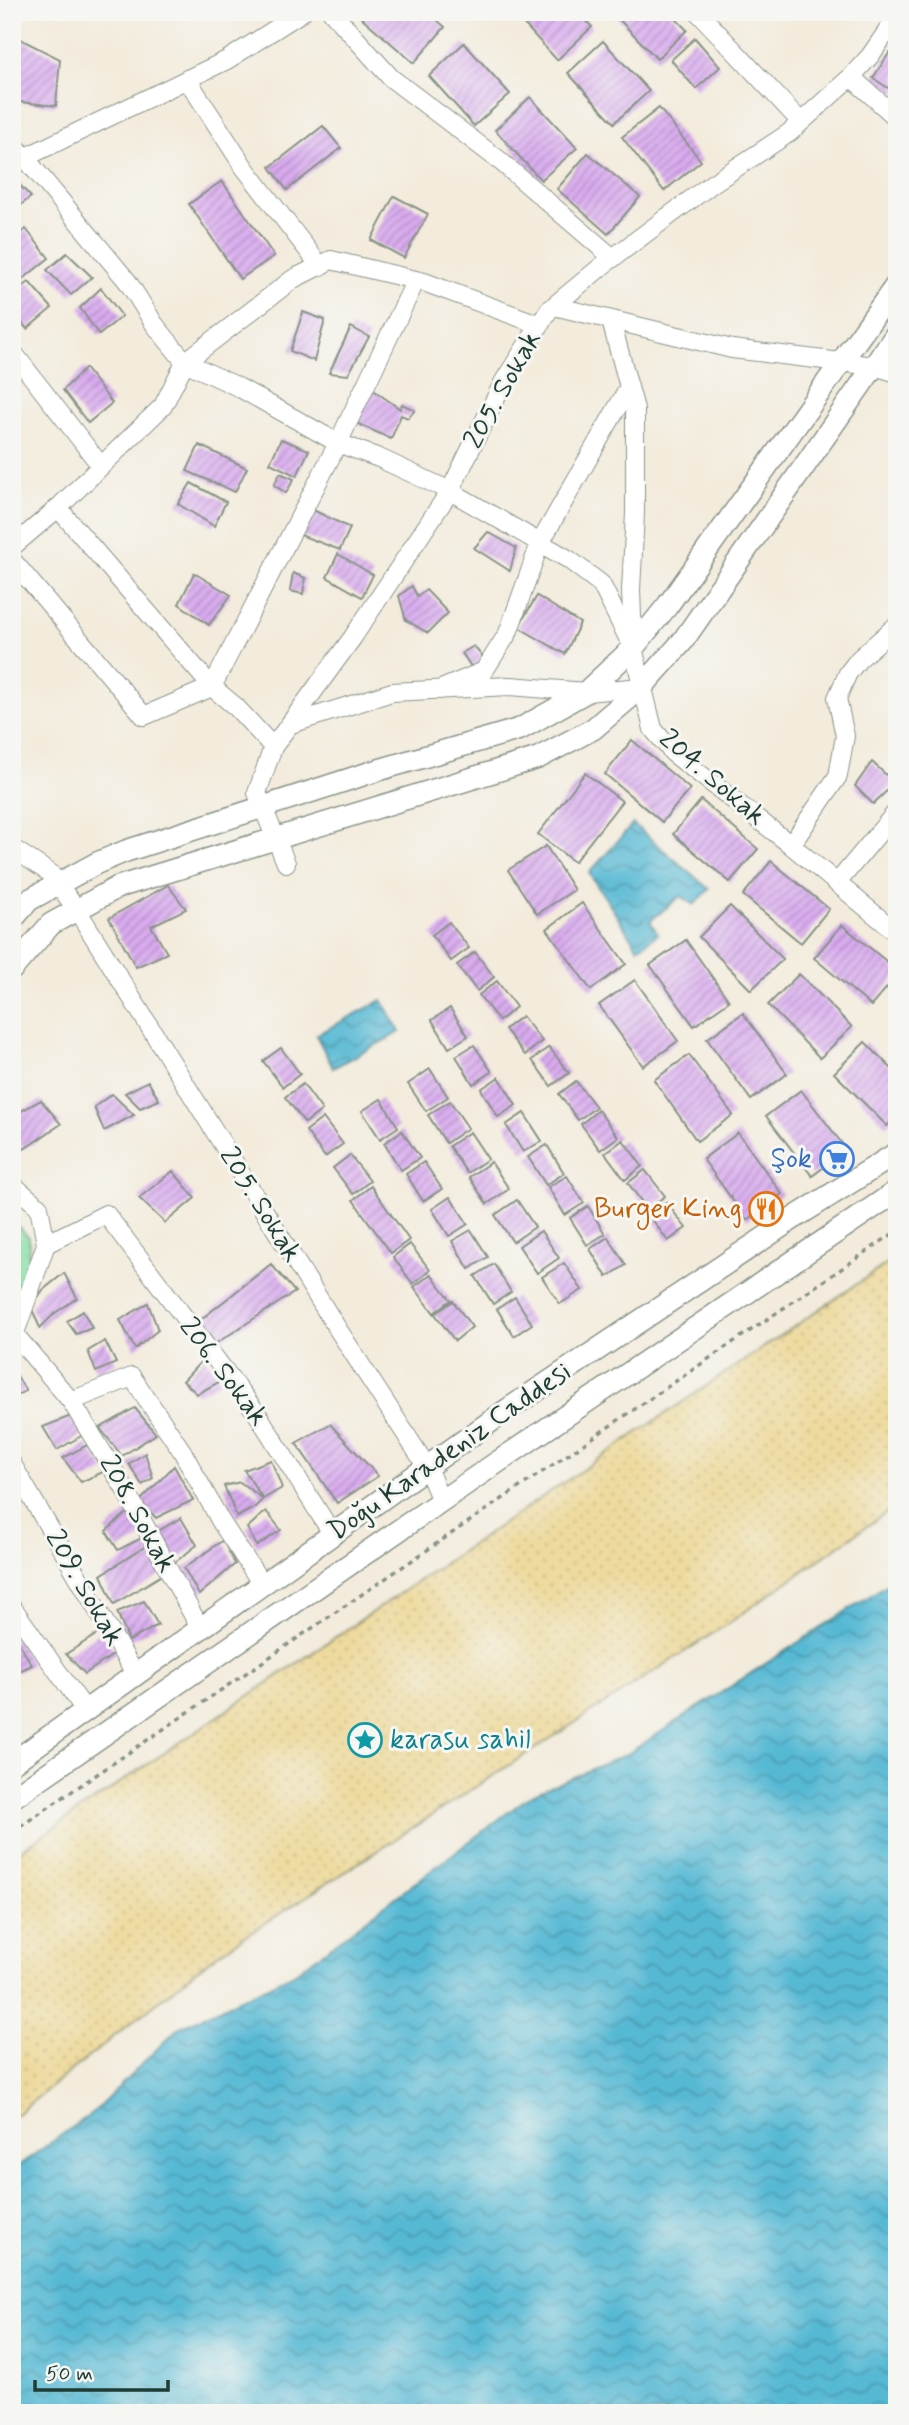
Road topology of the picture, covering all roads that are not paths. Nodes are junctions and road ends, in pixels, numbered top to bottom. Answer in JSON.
{"nodes":[{"id":1,"x":302,"y":12,"type":"edge"},
{"id":2,"x":332,"y":12,"type":"edge"},
{"id":3,"x":698,"y":12,"type":"edge"},
{"id":4,"x":891,"y":12,"type":"edge"},
{"id":5,"x":896,"y":17,"type":"edge"},
{"id":6,"x":851,"y":77,"type":"junction"},
{"id":7,"x":187,"y":79,"type":"junction"},
{"id":8,"x":897,"y":118,"type":"edge"},
{"id":9,"x":800,"y":121,"type":"junction"},
{"id":10,"x":12,"y":142,"type":"edge"},
{"id":11,"x":24,"y":158,"type":"junction"},
{"id":12,"x":613,"y":258,"type":"junction"},
{"id":13,"x":320,"y":265,"type":"junction"},
{"id":14,"x":416,"y":280,"type":"junction"},
{"id":15,"x":897,"y":285,"type":"edge"},
{"id":16,"x":554,"y":306,"type":"junction"},
{"id":17,"x":611,"y":321,"type":"junction"},
{"id":18,"x":540,"y":325,"type":"junction"},
{"id":19,"x":897,"y":333,"type":"edge"},
{"id":20,"x":12,"y":351,"type":"edge"},
{"id":21,"x":185,"y":362,"type":"junction"},
{"id":22,"x":842,"y":362,"type":"junction"},
{"id":23,"x":874,"y":366,"type":"junction"},
{"id":24,"x":897,"y":373,"type":"edge"},
{"id":25,"x":629,"y":387,"type":"junction"},
{"id":26,"x":338,"y":443,"type":"junction"},
{"id":27,"x":101,"y":466,"type":"junction"},
{"id":28,"x":450,"y":491,"type":"junction"},
{"id":29,"x":58,"y":508,"type":"junction"},
{"id":30,"x":540,"y":542,"type":"junction"},
{"id":31,"x":12,"y":547,"type":"edge"},
{"id":32,"x":12,"y":560,"type":"edge"},
{"id":33,"x":897,"y":625,"type":"edge"},
{"id":34,"x":633,"y":648,"type":"junction"},
{"id":35,"x":212,"y":687,"type":"junction"},
{"id":36,"x":642,"y":687,"type":"junction"},
{"id":37,"x":439,"y":690,"type":"junction"},
{"id":38,"x":586,"y":692,"type":"junction"},
{"id":39,"x":291,"y":724,"type":"junction"},
{"id":40,"x":273,"y":747,"type":"junction"},
{"id":41,"x":263,"y":807,"type":"junction"},
{"id":42,"x":897,"y":811,"type":"edge"},
{"id":43,"x":276,"y":839,"type":"junction"},
{"id":44,"x":791,"y":845,"type":"junction"},
{"id":45,"x":12,"y":848,"type":"edge"},
{"id":46,"x":286,"y":863,"type":"dead end"},
{"id":47,"x":837,"y":883,"type":"junction"},
{"id":48,"x":58,"y":884,"type":"junction"},
{"id":49,"x":77,"y":910,"type":"junction"},
{"id":50,"x":12,"y":920,"type":"edge"},
{"id":51,"x":897,"y":933,"type":"edge"},
{"id":52,"x":12,"y":969,"type":"edge"},
{"id":53,"x":897,"y":1153,"type":"edge"},
{"id":54,"x":12,"y":1184,"type":"edge"},
{"id":55,"x":897,"y":1191,"type":"edge"},
{"id":56,"x":46,"y":1244,"type":"junction"},
{"id":57,"x":14,"y":1339,"type":"edge"},
{"id":58,"x":71,"y":1401,"type":"junction"},
{"id":59,"x":12,"y":1464,"type":"edge"},
{"id":60,"x":426,"y":1467,"type":"junction"},
{"id":61,"x":441,"y":1501,"type":"junction"},
{"id":62,"x":333,"y":1535,"type":"junction"},
{"id":63,"x":262,"y":1584,"type":"junction"},
{"id":64,"x":12,"y":1607,"type":"edge"},
{"id":65,"x":200,"y":1628,"type":"junction"},
{"id":66,"x":135,"y":1674,"type":"junction"},
{"id":67,"x":85,"y":1710,"type":"junction"},
{"id":68,"x":15,"y":1756,"type":"edge"},
{"id":69,"x":12,"y":1798,"type":"edge"}],
"edges":[{"from":1,"to":7,"type":"street"},
{"from":2,"to":12,"type":"street"},
{"from":3,"to":9,"type":"street"},
{"from":4,"to":5,"type":"street"},
{"from":5,"to":6,"type":"street","name":"205. Sokak"},
{"from":6,"to":8,"type":"street"},
{"from":6,"to":9,"type":"street","name":"205. Sokak"},
{"from":7,"to":11,"type":"street"},
{"from":7,"to":13,"type":"street"},
{"from":9,"to":12,"type":"street","name":"205. Sokak"},
{"from":10,"to":11,"type":"street"},
{"from":11,"to":21,"type":"street"},
{"from":12,"to":16,"type":"street","name":"205. Sokak"},
{"from":13,"to":14,"type":"street"},
{"from":13,"to":21,"type":"street"},
{"from":14,"to":18,"type":"street"},
{"from":14,"to":26,"type":"street"},
{"from":15,"to":22,"type":"main road"},
{"from":16,"to":17,"type":"street"},
{"from":16,"to":18,"type":"street","name":"205. Sokak"},
{"from":17,"to":22,"type":"street"},
{"from":17,"to":25,"type":"street"},
{"from":18,"to":28,"type":"street","name":"205. Sokak"},
{"from":19,"to":23,"type":"main road"},
{"from":20,"to":27,"type":"street"},
{"from":21,"to":26,"type":"street","name":"204. Sokak"},
{"from":21,"to":27,"type":"street"},
{"from":22,"to":23,"type":"street"},
{"from":22,"to":34,"type":"main road"},
{"from":23,"to":24,"type":"street"},
{"from":23,"to":36,"type":"main road"},
{"from":25,"to":30,"type":"street"},
{"from":25,"to":34,"type":"street"},
{"from":26,"to":28,"type":"street","name":"204. Sokak"},
{"from":26,"to":35,"type":"street"},
{"from":27,"to":29,"type":"street"},
{"from":28,"to":30,"type":"street","name":"204. Sokak"},
{"from":28,"to":39,"type":"street","name":"205. Sokak"},
{"from":29,"to":31,"type":"street"},
{"from":29,"to":35,"type":"street"},
{"from":30,"to":34,"type":"street","name":"204. Sokak"},
{"from":30,"to":37,"type":"street"},
{"from":32,"to":35,"type":"street"},
{"from":33,"to":44,"type":"street"},
{"from":34,"to":36,"type":"street","name":"204. Sokak"},
{"from":34,"to":38,"type":"main road"},
{"from":35,"to":40,"type":"street"},
{"from":36,"to":38,"type":"street"},
{"from":36,"to":43,"type":"main road"},
{"from":36,"to":44,"type":"street","name":"204. Sokak"},
{"from":37,"to":38,"type":"street"},
{"from":37,"to":39,"type":"street"},
{"from":38,"to":41,"type":"main road"},
{"from":39,"to":40,"type":"street","name":"205. Sokak"},
{"from":40,"to":41,"type":"street","name":"205. Sokak"},
{"from":41,"to":43,"type":"street","name":"205. Sokak"},
{"from":41,"to":48,"type":"main road"},
{"from":42,"to":47,"type":"street"},
{"from":43,"to":46,"type":"street","name":"205. Sokak"},
{"from":43,"to":49,"type":"main road"},
{"from":44,"to":47,"type":"street","name":"204. Sokak"},
{"from":45,"to":48,"type":"street","name":"205. Sokak"},
{"from":47,"to":51,"type":"street","name":"204. Sokak"},
{"from":48,"to":49,"type":"street","name":"205. Sokak"},
{"from":48,"to":50,"type":"main road"},
{"from":49,"to":52,"type":"main road"},
{"from":49,"to":60,"type":"street","name":"205. Sokak"},
{"from":53,"to":60,"type":"main road","name":"Doğu Karadeniz Caddesi"},
{"from":54,"to":56,"type":"street"},
{"from":55,"to":61,"type":"main road","name":"Doğu Karadeniz Caddesi"},
{"from":56,"to":57,"type":"street"},
{"from":56,"to":62,"type":"street","name":"206. Sokak"},
{"from":57,"to":58,"type":"street","name":"208. Sokak"},
{"from":58,"to":63,"type":"street"},
{"from":58,"to":65,"type":"street","name":"208. Sokak"},
{"from":59,"to":66,"type":"street","name":"209. Sokak"},
{"from":60,"to":61,"type":"street","name":"205. Sokak"},
{"from":60,"to":62,"type":"main road","name":"Doğu Karadeniz Caddesi"},
{"from":61,"to":69,"type":"main road","name":"Doğu Karadeniz Caddesi"},
{"from":62,"to":63,"type":"main road","name":"Doğu Karadeniz Caddesi"},
{"from":63,"to":65,"type":"main road","name":"Doğu Karadeniz Caddesi"},
{"from":64,"to":67,"type":"street"},
{"from":65,"to":66,"type":"main road","name":"Doğu Karadeniz Caddesi"},
{"from":66,"to":67,"type":"main road","name":"Doğu Karadeniz Caddesi"},
{"from":67,"to":68,"type":"main road","name":"Doğu Karadeniz Caddesi"}]}
